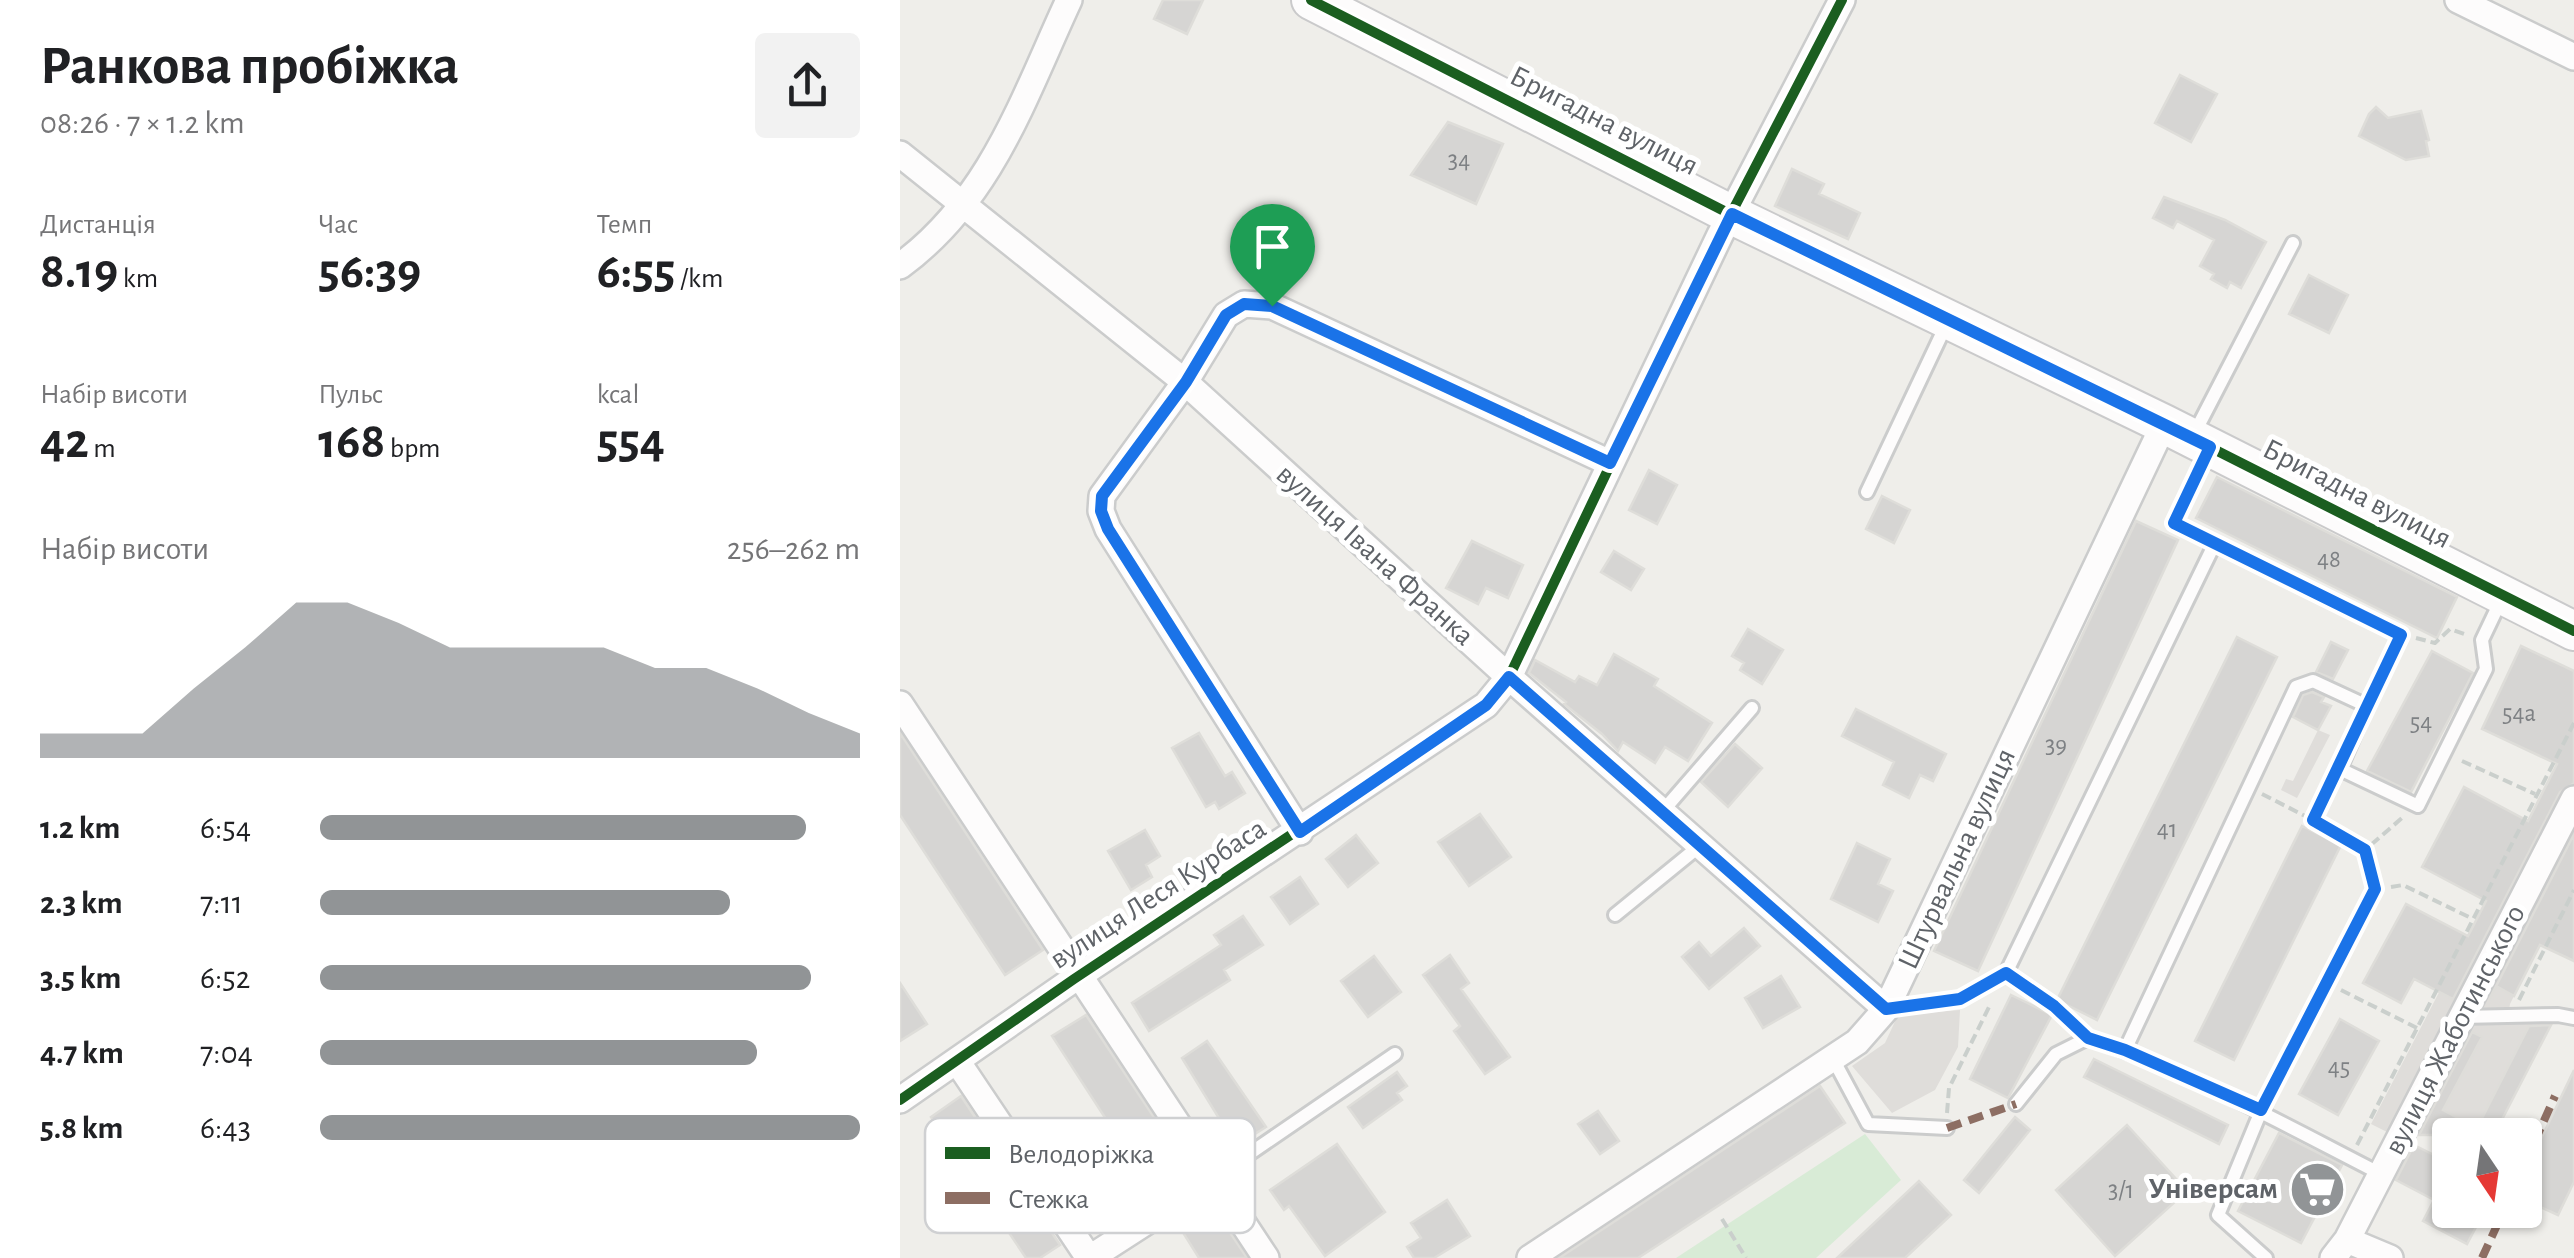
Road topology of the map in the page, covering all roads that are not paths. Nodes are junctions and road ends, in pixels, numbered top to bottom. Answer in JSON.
{"nodes":[{"id":1,"x":1069,"y":0,"type":"edge"},
{"id":2,"x":1311,"y":0,"type":"edge"},
{"id":3,"x":1842,"y":0,"type":"edge"},
{"id":4,"x":2458,"y":0,"type":"edge"},
{"id":5,"x":2574,"y":57,"type":"edge"},
{"id":6,"x":900,"y":154,"type":"edge"},
{"id":7,"x":964,"y":204,"type":"junction"},
{"id":8,"x":1732,"y":214,"type":"junction"},
{"id":9,"x":2293,"y":243,"type":"dead end"},
{"id":10,"x":900,"y":266,"type":"edge"},
{"id":11,"x":1948,"y":319,"type":"junction"},
{"id":12,"x":1186,"y":382,"type":"junction"},
{"id":13,"x":2188,"y":436,"type":"junction"},
{"id":14,"x":1610,"y":463,"type":"junction"},
{"id":15,"x":1866,"y":492,"type":"dead end"},
{"id":16,"x":2215,"y":543,"type":"junction"},
{"id":17,"x":2502,"y":596,"type":"junction"},
{"id":18,"x":2574,"y":631,"type":"edge"},
{"id":19,"x":1509,"y":677,"type":"junction"},
{"id":20,"x":900,"y":704,"type":"edge"},
{"id":21,"x":2367,"y":706,"type":"junction"},
{"id":22,"x":1752,"y":708,"type":"dead end"},
{"id":23,"x":2574,"y":799,"type":"edge"},
{"id":24,"x":1662,"y":812,"type":"junction"},
{"id":25,"x":1300,"y":832,"type":"junction"},
{"id":26,"x":1702,"y":844,"type":"junction"},
{"id":27,"x":2375,"y":889,"type":"road end"},
{"id":28,"x":1615,"y":915,"type":"dead end"},
{"id":29,"x":1079,"y":976,"type":"junction"},
{"id":30,"x":1886,"y":1009,"type":"junction"},
{"id":31,"x":2462,"y":1018,"type":"junction"},
{"id":32,"x":2574,"y":1018,"type":"edge"},
{"id":33,"x":2125,"y":1050,"type":"junction"},
{"id":34,"x":1395,"y":1054,"type":"dead end"},
{"id":35,"x":1832,"y":1057,"type":"junction"},
{"id":36,"x":957,"y":1060,"type":"junction"},
{"id":37,"x":900,"y":1100,"type":"edge"},
{"id":38,"x":2016,"y":1104,"type":"dead end"},
{"id":39,"x":2261,"y":1110,"type":"junction"},
{"id":40,"x":996,"y":1118,"type":"edge"},
{"id":41,"x":1174,"y":1118,"type":"edge"},
{"id":42,"x":1946,"y":1128,"type":"road end"},
{"id":43,"x":1255,"y":1150,"type":"edge"},
{"id":44,"x":2382,"y":1174,"type":"junction"},
{"id":45,"x":1073,"y":1233,"type":"edge"},
{"id":46,"x":1129,"y":1233,"type":"edge"},
{"id":47,"x":1250,"y":1233,"type":"edge"},
{"id":48,"x":2340,"y":1249,"type":"edge"},
{"id":49,"x":1090,"y":1258,"type":"edge"},
{"id":50,"x":1266,"y":1258,"type":"edge"},
{"id":51,"x":1530,"y":1258,"type":"edge"},
{"id":52,"x":2266,"y":1258,"type":"edge"},
{"id":53,"x":2390,"y":1258,"type":"edge"}],
"edges":[{"from":1,"to":7,"type":"street"},
{"from":2,"to":8,"type":"street","name":"Бригадна вулиця"},
{"from":3,"to":8,"type":"street","name":"вулиця Леся Курбаса"},
{"from":4,"to":5,"type":"street"},
{"from":6,"to":7,"type":"street","name":"вулиця Івана Франка"},
{"from":7,"to":10,"type":"street"},
{"from":7,"to":12,"type":"street","name":"вулиця Івана Франка"},
{"from":8,"to":11,"type":"street","name":"Бригадна вулиця"},
{"from":8,"to":14,"type":"street","name":"вулиця Леся Курбаса"},
{"from":9,"to":13,"type":"lane"},
{"from":11,"to":13,"type":"street","name":"Бригадна вулиця"},
{"from":11,"to":15,"type":"lane"},
{"from":12,"to":14,"type":"street"},
{"from":12,"to":19,"type":"street","name":"вулиця Івана Франка"},
{"from":12,"to":25,"type":"street"},
{"from":13,"to":16,"type":"lane"},
{"from":13,"to":17,"type":"street","name":"Бригадна вулиця"},
{"from":13,"to":30,"type":"street","name":"Штурвальна вулиця"},
{"from":14,"to":19,"type":"street","name":"вулиця Леся Курбаса"},
{"from":16,"to":21,"type":"lane"},
{"from":16,"to":30,"type":"lane"},
{"from":17,"to":18,"type":"street","name":"Бригадна вулиця"},
{"from":17,"to":21,"type":"lane"},
{"from":19,"to":24,"type":"street","name":"вулиця Івана Франка"},
{"from":19,"to":25,"type":"street","name":"вулиця Леся Курбаса"},
{"from":20,"to":29,"type":"street"},
{"from":21,"to":33,"type":"lane"},
{"from":22,"to":24,"type":"lane"},
{"from":23,"to":31,"type":"street","name":"вулиця Жаботинського"},
{"from":24,"to":26,"type":"street","name":"вулиця Івана Франка"},
{"from":25,"to":29,"type":"street","name":"вулиця Леся Курбаса"},
{"from":26,"to":28,"type":"lane"},
{"from":26,"to":30,"type":"street","name":"вулиця Івана Франка"},
{"from":27,"to":39,"type":"lane"},
{"from":29,"to":36,"type":"street","name":"вулиця Леся Курбаса"},
{"from":29,"to":41,"type":"street"},
{"from":30,"to":35,"type":"street","name":"Штурвальна вулиця"},
{"from":31,"to":32,"type":"lane"},
{"from":31,"to":44,"type":"street","name":"вулиця Жаботинського"},
{"from":33,"to":38,"type":"lane"},
{"from":33,"to":39,"type":"lane"},
{"from":34,"to":43,"type":"lane"},
{"from":35,"to":42,"type":"lane"},
{"from":35,"to":51,"type":"street","name":"Штурвальна вулиця"},
{"from":36,"to":37,"type":"street","name":"вулиця Леся Курбаса"},
{"from":36,"to":40,"type":"street"},
{"from":39,"to":44,"type":"lane"},
{"from":39,"to":52,"type":"lane"},
{"from":44,"to":48,"type":"street","name":"вулиця Жаботинського"},
{"from":45,"to":49,"type":"street"},
{"from":46,"to":49,"type":"street"},
{"from":47,"to":50,"type":"street"},
{"from":48,"to":53,"type":"street"}]}
